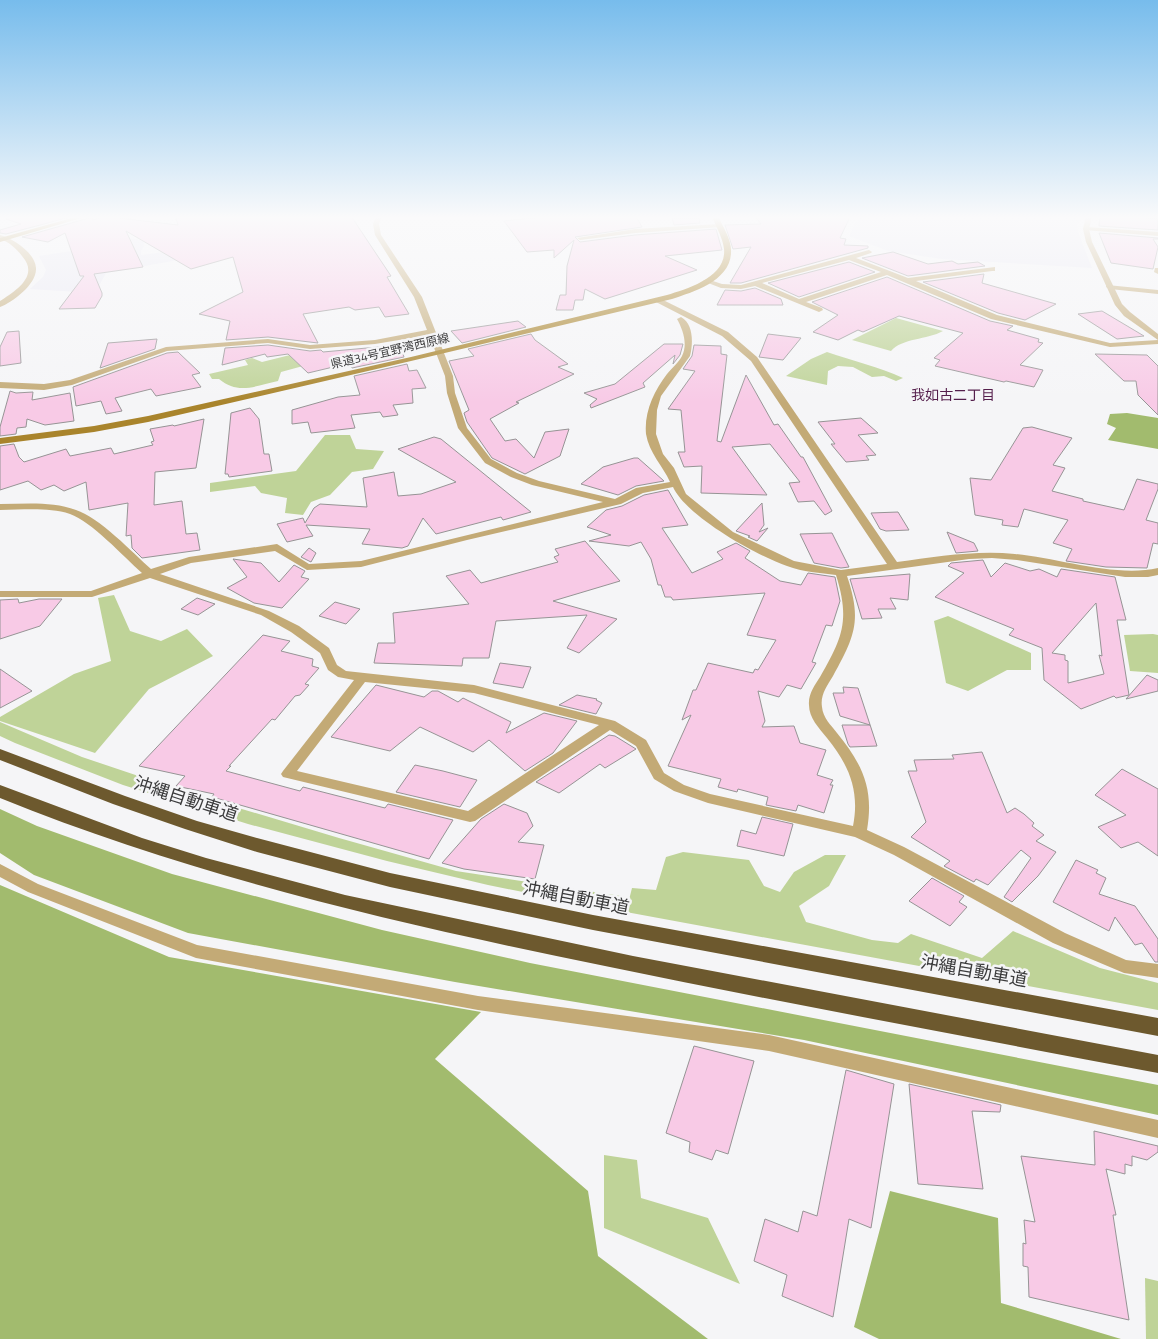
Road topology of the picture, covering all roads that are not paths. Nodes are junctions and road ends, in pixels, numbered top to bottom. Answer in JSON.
{"nodes":[{"id":1,"x":30,"y":278,"type":"edge"},
{"id":2,"x":406,"y":278,"type":"edge"},
{"id":3,"x":710,"y":278,"type":"edge"},
{"id":4,"x":773,"y":278,"type":"edge"},
{"id":5,"x":870,"y":278,"type":"edge"},
{"id":6,"x":902,"y":278,"type":"edge"},
{"id":7,"x":919,"y":278,"type":"edge"},
{"id":8,"x":1106,"y":278,"type":"edge"},
{"id":9,"x":907,"y":280,"type":"junction"},
{"id":10,"x":707,"y":281,"type":"junction"},
{"id":11,"x":756,"y":283,"type":"junction"},
{"id":12,"x":1110,"y":287,"type":"junction"},
{"id":13,"x":1158,"y":292,"type":"edge"},
{"id":14,"x":660,"y":300,"type":"junction"},
{"id":15,"x":802,"y":301,"type":"junction"},
{"id":16,"x":0,"y":305,"type":"edge"},
{"id":17,"x":819,"y":310,"type":"dead end"},
{"id":18,"x":681,"y":319,"type":"dead end"},
{"id":19,"x":715,"y":328,"type":"junction"},
{"id":20,"x":432,"y":332,"type":"junction"},
{"id":21,"x":688,"y":334,"type":"junction"},
{"id":22,"x":1158,"y":338,"type":"edge"},
{"id":23,"x":1158,"y":342,"type":"edge"},
{"id":24,"x":438,"y":353,"type":"junction"},
{"id":25,"x":0,"y":385,"type":"edge"},
{"id":26,"x":0,"y":441,"type":"edge"},
{"id":27,"x":675,"y":484,"type":"junction"},
{"id":28,"x":617,"y":502,"type":"junction"},
{"id":29,"x":0,"y":507,"type":"edge"},
{"id":30,"x":895,"y":567,"type":"junction"},
{"id":31,"x":1158,"y":571,"type":"edge"},
{"id":32,"x":841,"y":573,"type":"junction"},
{"id":33,"x":150,"y":574,"type":"junction"},
{"id":34,"x":0,"y":594,"type":"edge"},
{"id":35,"x":362,"y":678,"type":"junction"},
{"id":36,"x":610,"y":724,"type":"junction"},
{"id":37,"x":0,"y":754,"type":"edge"},
{"id":38,"x":0,"y":791,"type":"edge"},
{"id":39,"x":860,"y":833,"type":"junction"},
{"id":40,"x":0,"y":870,"type":"edge"},
{"id":41,"x":1158,"y":971,"type":"edge"},
{"id":42,"x":1158,"y":1027,"type":"edge"},
{"id":43,"x":1158,"y":1064,"type":"edge"},
{"id":44,"x":1158,"y":1129,"type":"edge"}],
"edges":[{"from":1,"to":16,"type":"street"},
{"from":2,"to":20,"type":"street"},
{"from":3,"to":10,"type":"main road","name":"県道34号宜野湾西原線"},
{"from":4,"to":11,"type":"street"},
{"from":5,"to":15,"type":"street"},
{"from":6,"to":9,"type":"street"},
{"from":7,"to":9,"type":"street"},
{"from":8,"to":12,"type":"street"},
{"from":9,"to":23,"type":"street"},
{"from":10,"to":11,"type":"street"},
{"from":10,"to":14,"type":"main road","name":"県道34号宜野湾西原線"},
{"from":11,"to":15,"type":"street"},
{"from":12,"to":13,"type":"street"},
{"from":12,"to":22,"type":"street"},
{"from":14,"to":19,"type":"street"},
{"from":14,"to":24,"type":"main road","name":"県道34号宜野湾西原線"},
{"from":15,"to":17,"type":"street"},
{"from":18,"to":21,"type":"street"},
{"from":19,"to":21,"type":"street"},
{"from":19,"to":30,"type":"street"},
{"from":20,"to":24,"type":"street"},
{"from":20,"to":25,"type":"street"},
{"from":21,"to":27,"type":"street"},
{"from":24,"to":26,"type":"main road","name":"県道34号宜野湾西原線"},
{"from":24,"to":28,"type":"street"},
{"from":27,"to":28,"type":"street"},
{"from":27,"to":32,"type":"street"},
{"from":28,"to":33,"type":"street"},
{"from":29,"to":33,"type":"street"},
{"from":30,"to":31,"type":"street"},
{"from":30,"to":32,"type":"street"},
{"from":32,"to":39,"type":"street"},
{"from":33,"to":34,"type":"street"},
{"from":33,"to":35,"type":"street"},
{"from":35,"to":36,"type":"street"},
{"from":35,"to":36,"type":"street"},
{"from":36,"to":39,"type":"street"},
{"from":37,"to":42,"type":"highway","name":"沖縄自動車道"},
{"from":38,"to":43,"type":"highway"},
{"from":39,"to":41,"type":"street"},
{"from":40,"to":44,"type":"street"}]}
